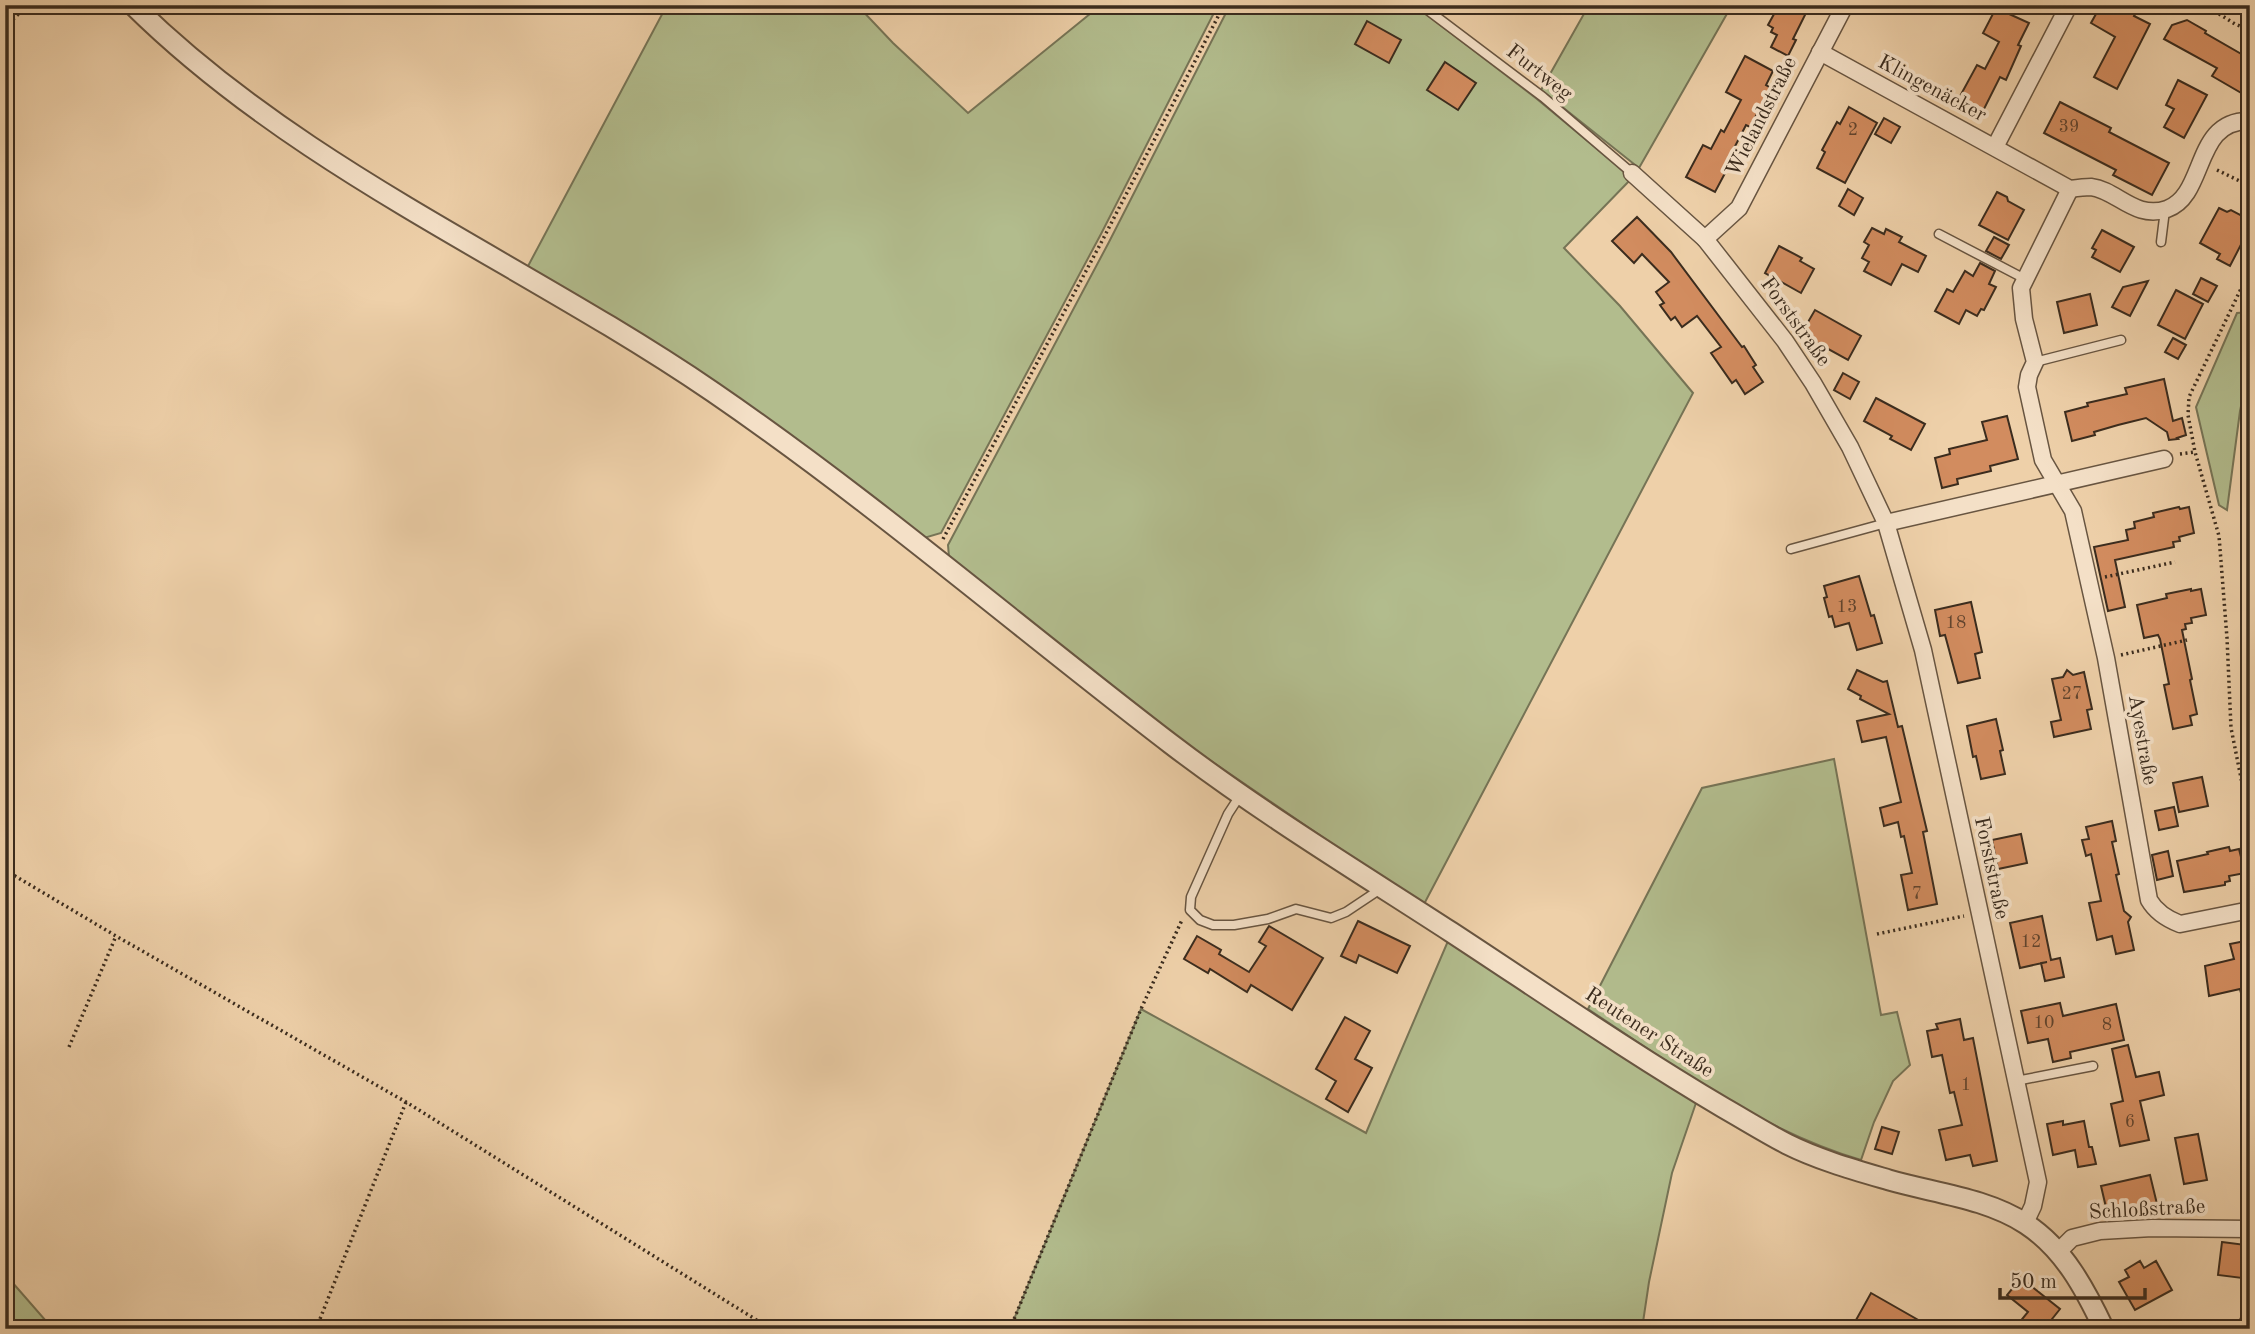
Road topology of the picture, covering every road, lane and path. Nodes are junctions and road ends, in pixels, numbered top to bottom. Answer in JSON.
{"nodes":[{"id":1,"x":27,"y":5,"type":"edge"},
{"id":2,"x":133,"y":5,"type":"edge"},
{"id":3,"x":1224,"y":5,"type":"edge"},
{"id":4,"x":1421,"y":5,"type":"edge"},
{"id":5,"x":1845,"y":5,"type":"edge"},
{"id":6,"x":2069,"y":5,"type":"edge"},
{"id":7,"x":2205,"y":5,"type":"edge"},
{"id":8,"x":5,"y":27,"type":"edge"},
{"id":9,"x":2250,"y":30,"type":"edge"},
{"id":10,"x":1820,"y":52,"type":"junction"},
{"id":11,"x":2250,"y":121,"type":"edge"},
{"id":12,"x":1995,"y":147,"type":"junction"},
{"id":13,"x":2201,"y":162,"type":"junction"},
{"id":14,"x":1632,"y":173,"type":"joint"},
{"id":15,"x":2250,"y":186,"type":"edge"},
{"id":16,"x":2070,"y":189,"type":"junction"},
{"id":17,"x":2165,"y":210,"type":"junction"},
{"id":18,"x":1939,"y":234,"type":"dead end"},
{"id":19,"x":1705,"y":239,"type":"junction"},
{"id":20,"x":2161,"y":242,"type":"dead end"},
{"id":21,"x":2250,"y":270,"type":"edge"},
{"id":22,"x":2025,"y":279,"type":"junction"},
{"id":23,"x":2121,"y":340,"type":"dead end"},
{"id":24,"x":2035,"y":362,"type":"junction"},
{"id":25,"x":2195,"y":452,"type":"junction"},
{"id":26,"x":2183,"y":454,"type":"dead end"},
{"id":27,"x":2164,"y":460,"type":"dead end"},
{"id":28,"x":2056,"y":483,"type":"junction"},
{"id":29,"x":1886,"y":523,"type":"junction"},
{"id":30,"x":1791,"y":549,"type":"dead end"},
{"id":31,"x":934,"y":557,"type":"junction"},
{"id":32,"x":2175,"y":562,"type":"dead end"},
{"id":33,"x":2088,"y":581,"type":"junction"},
{"id":34,"x":2187,"y":640,"type":"dead end"},
{"id":35,"x":2132,"y":653,"type":"dead end"},
{"id":36,"x":1241,"y":794,"type":"junction"},
{"id":37,"x":2250,"y":823,"type":"edge"},
{"id":38,"x":5,"y":870,"type":"edge"},
{"id":39,"x":1382,"y":888,"type":"junction"},
{"id":40,"x":1190,"y":910,"type":"junction"},
{"id":41,"x":2250,"y":910,"type":"edge"},
{"id":42,"x":1950,"y":919,"type":"dead end"},
{"id":43,"x":1877,"y":934,"type":"dead end"},
{"id":44,"x":116,"y":936,"type":"junction"},
{"id":45,"x":69,"y":1047,"type":"dead end"},
{"id":46,"x":2094,"y":1066,"type":"dead end"},
{"id":47,"x":2016,"y":1081,"type":"junction"},
{"id":48,"x":407,"y":1102,"type":"junction"},
{"id":49,"x":2025,"y":1223,"type":"junction"},
{"id":50,"x":2250,"y":1229,"type":"edge"},
{"id":51,"x":2058,"y":1252,"type":"junction"},
{"id":52,"x":2250,"y":1310,"type":"edge"},
{"id":53,"x":316,"y":1329,"type":"edge"},
{"id":54,"x":771,"y":1329,"type":"edge"},
{"id":55,"x":1010,"y":1329,"type":"edge"},
{"id":56,"x":2104,"y":1329,"type":"edge"},
{"id":57,"x":2240,"y":1329,"type":"edge"}],
"edges":[{"from":1,"to":8,"type":"path"},
{"from":2,"to":31,"type":"street","name":"Reutener Straße"},
{"from":3,"to":31,"type":"path"},
{"from":4,"to":14,"type":"lane","name":"Furtweg"},
{"from":5,"to":10,"type":"street","name":"Wielandstraße"},
{"from":6,"to":12,"type":"street","name":"Klingenäcker"},
{"from":7,"to":9,"type":"path"},
{"from":10,"to":12,"type":"street","name":"Klingenäcker"},
{"from":10,"to":19,"type":"street","name":"Wielandstraße"},
{"from":11,"to":13,"type":"street"},
{"from":12,"to":16,"type":"street"},
{"from":13,"to":15,"type":"path"},
{"from":13,"to":17,"type":"street"},
{"from":14,"to":19,"type":"street","name":"Forststraße"},
{"from":16,"to":17,"type":"street"},
{"from":16,"to":22,"type":"street","name":"Ayestraße"},
{"from":17,"to":20,"type":"lane"},
{"from":18,"to":22,"type":"lane"},
{"from":19,"to":29,"type":"street","name":"Forststraße"},
{"from":21,"to":25,"type":"path"},
{"from":22,"to":24,"type":"street","name":"Ayestraße"},
{"from":23,"to":24,"type":"lane"},
{"from":24,"to":28,"type":"street","name":"Ayestraße"},
{"from":25,"to":26,"type":"path"},
{"from":25,"to":37,"type":"path"},
{"from":27,"to":28,"type":"street"},
{"from":28,"to":29,"type":"street"},
{"from":28,"to":33,"type":"street","name":"Ayestraße"},
{"from":29,"to":30,"type":"lane"},
{"from":29,"to":47,"type":"street","name":"Forststraße"},
{"from":31,"to":36,"type":"street","name":"Reutener Straße"},
{"from":32,"to":33,"type":"path"},
{"from":33,"to":41,"type":"street","name":"Ayestraße"},
{"from":34,"to":35,"type":"path"},
{"from":36,"to":39,"type":"street","name":"Reutener Straße"},
{"from":36,"to":40,"type":"lane"},
{"from":38,"to":44,"type":"path"},
{"from":39,"to":40,"type":"lane"},
{"from":39,"to":49,"type":"street","name":"Reutener Straße"},
{"from":40,"to":55,"type":"path"},
{"from":42,"to":43,"type":"path"},
{"from":44,"to":45,"type":"path"},
{"from":44,"to":48,"type":"path"},
{"from":46,"to":47,"type":"lane"},
{"from":47,"to":49,"type":"street","name":"Forststraße"},
{"from":48,"to":53,"type":"path"},
{"from":48,"to":54,"type":"path"},
{"from":49,"to":51,"type":"street","name":"Reutener Straße"},
{"from":50,"to":51,"type":"street","name":"Schloßstraße"},
{"from":51,"to":56,"type":"street"},
{"from":52,"to":57,"type":"lane"}]}
